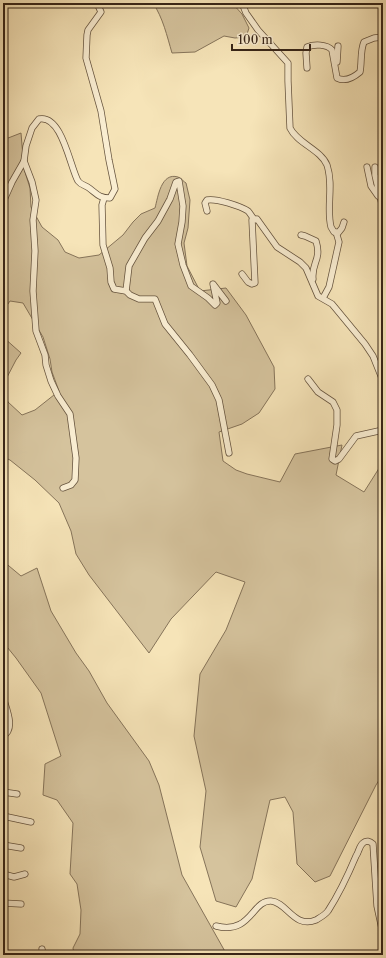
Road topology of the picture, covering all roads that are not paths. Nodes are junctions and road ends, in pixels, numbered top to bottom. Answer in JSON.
{"nodes":[{"id":1,"x":98,"y":3,"type":"edge"},
{"id":2,"x":242,"y":3,"type":"edge"},
{"id":3,"x":383,"y":37,"type":"edge"},
{"id":4,"x":338,"y":46,"type":"dead end"},
{"id":5,"x":307,"y":68,"type":"dead end"},
{"id":6,"x":341,"y":80,"type":"junction"},
{"id":7,"x":24,"y":161,"type":"junction"},
{"id":8,"x":367,"y":167,"type":"dead end"},
{"id":9,"x":375,"y":167,"type":"dead end"},
{"id":10,"x":379,"y":197,"type":"junction"},
{"id":11,"x":104,"y":198,"type":"junction"},
{"id":12,"x":3,"y":202,"type":"edge"},
{"id":13,"x":383,"y":209,"type":"edge"},
{"id":14,"x":207,"y":211,"type":"dead end"},
{"id":15,"x":254,"y":219,"type":"junction"},
{"id":16,"x":344,"y":222,"type":"dead end"},
{"id":17,"x":336,"y":232,"type":"junction"},
{"id":18,"x":302,"y":236,"type":"dead end"},
{"id":19,"x":242,"y":274,"type":"dead end"},
{"id":20,"x":313,"y":281,"type":"junction"},
{"id":21,"x":126,"y":291,"type":"junction"},
{"id":22,"x":323,"y":298,"type":"junction"},
{"id":23,"x":226,"y":301,"type":"dead end"},
{"id":24,"x":308,"y":379,"type":"dead end"},
{"id":25,"x":383,"y":382,"type":"edge"},
{"id":26,"x":383,"y":430,"type":"edge"},
{"id":27,"x":229,"y":453,"type":"dead end"},
{"id":28,"x":63,"y":488,"type":"dead end"},
{"id":29,"x":3,"y":697,"type":"edge"},
{"id":30,"x":3,"y":736,"type":"edge"},
{"id":31,"x":3,"y":792,"type":"edge"},
{"id":32,"x":17,"y":794,"type":"dead end"},
{"id":33,"x":3,"y":816,"type":"edge"},
{"id":34,"x":31,"y":822,"type":"dead end"},
{"id":35,"x":3,"y":845,"type":"edge"},
{"id":36,"x":21,"y":848,"type":"dead end"},
{"id":37,"x":3,"y":874,"type":"edge"},
{"id":38,"x":25,"y":874,"type":"dead end"},
{"id":39,"x":3,"y":903,"type":"edge"},
{"id":40,"x":21,"y":904,"type":"dead end"},
{"id":41,"x":216,"y":926,"type":"dead end"},
{"id":42,"x":383,"y":934,"type":"edge"}],
"edges":[{"from":1,"to":11,"type":"street"},
{"from":2,"to":17,"type":"street"},
{"from":3,"to":6,"type":"street"},
{"from":4,"to":6,"type":"street"},
{"from":5,"to":6,"type":"street"},
{"from":7,"to":11,"type":"street"},
{"from":7,"to":12,"type":"street"},
{"from":7,"to":28,"type":"street"},
{"from":8,"to":10,"type":"street"},
{"from":9,"to":10,"type":"street"},
{"from":10,"to":13,"type":"street"},
{"from":11,"to":21,"type":"street"},
{"from":14,"to":15,"type":"street"},
{"from":15,"to":19,"type":"street"},
{"from":15,"to":20,"type":"street"},
{"from":16,"to":17,"type":"street"},
{"from":17,"to":22,"type":"street"},
{"from":18,"to":20,"type":"street"},
{"from":20,"to":22,"type":"street"},
{"from":21,"to":23,"type":"street"},
{"from":21,"to":27,"type":"street"},
{"from":22,"to":25,"type":"street"},
{"from":24,"to":26,"type":"street"},
{"from":29,"to":30,"type":"street"},
{"from":31,"to":32,"type":"street"},
{"from":33,"to":34,"type":"street"},
{"from":35,"to":36,"type":"street"},
{"from":37,"to":38,"type":"street"},
{"from":39,"to":40,"type":"street"},
{"from":41,"to":42,"type":"street"}]}
